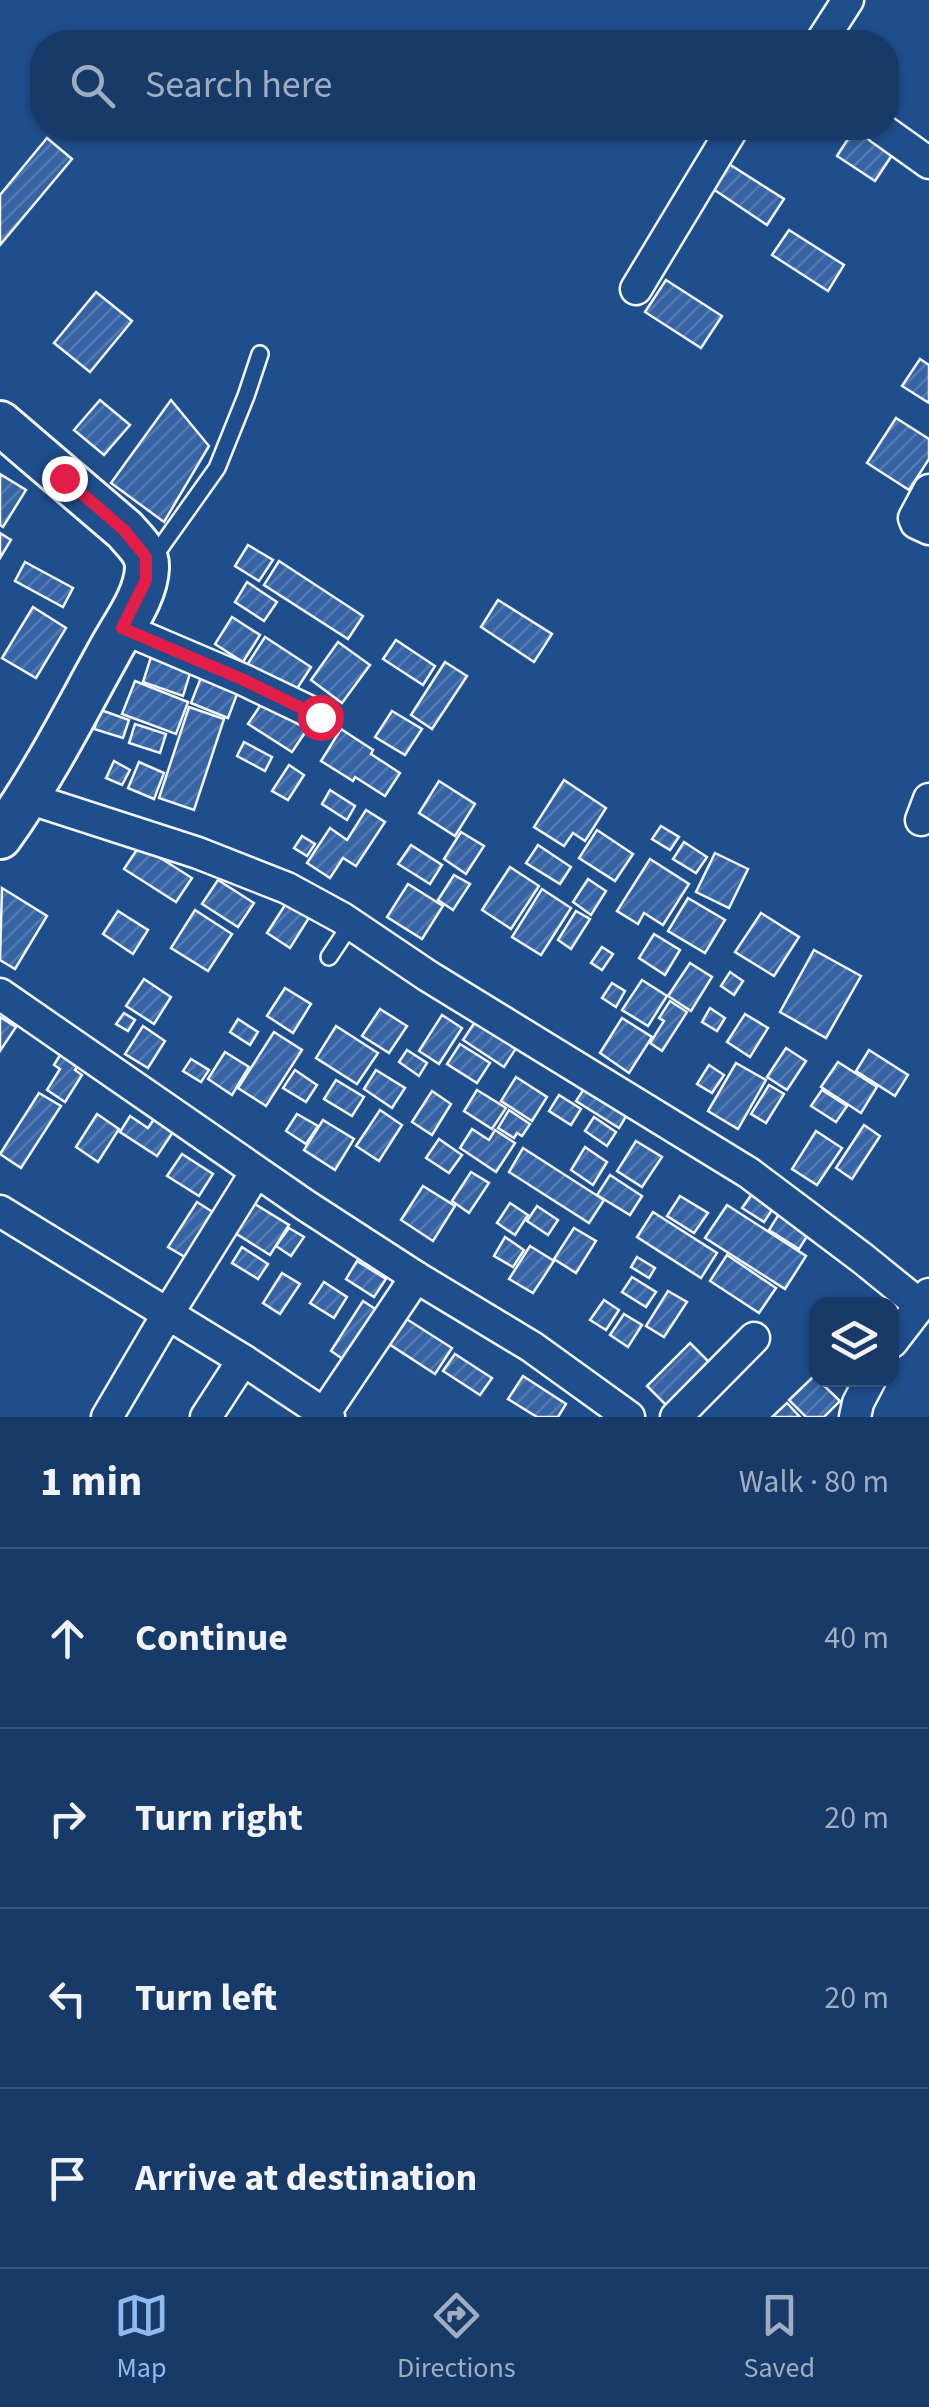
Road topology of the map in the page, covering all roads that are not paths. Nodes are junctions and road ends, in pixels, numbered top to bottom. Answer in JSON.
{"nodes":[{"id":1,"x":848,"y":0,"type":"edge"},
{"id":2,"x":828,"y":30,"type":"edge"},
{"id":3,"x":726,"y":140,"type":"edge"},
{"id":4,"x":897,"y":140,"type":"edge"},
{"id":5,"x":929,"y":163,"type":"edge"},
{"id":6,"x":636,"y":290,"type":"dead end"},
{"id":7,"x":260,"y":354,"type":"dead end"},
{"id":8,"x":0,"y":423,"type":"edge"},
{"id":9,"x":929,"y":490,"type":"edge"},
{"id":10,"x":929,"y":529,"type":"edge"},
{"id":11,"x":148,"y":566,"type":"junction"},
{"id":12,"x":122,"y":628,"type":"junction"},
{"id":13,"x":320,"y":717,"type":"dead end"},
{"id":14,"x":28,"y":798,"type":"junction"},
{"id":15,"x":0,"y":837,"type":"edge"},
{"id":16,"x":351,"y":924,"type":"junction"},
{"id":17,"x":329,"y":958,"type":"dead end"},
{"id":18,"x":0,"y":994,"type":"edge"},
{"id":19,"x":256,"y":1172,"type":"junction"},
{"id":20,"x":0,"y":1210,"type":"edge"},
{"id":21,"x":416,"y":1277,"type":"junction"},
{"id":22,"x":924,"y":1300,"type":"edge"},
{"id":23,"x":167,"y":1315,"type":"junction"},
{"id":24,"x":899,"y":1333,"type":"edge"},
{"id":25,"x":754,"y":1338,"type":"dead end"},
{"id":26,"x":243,"y":1360,"type":"junction"},
{"id":27,"x":866,"y":1387,"type":"edge"},
{"id":28,"x":327,"y":1415,"type":"edge"},
{"id":29,"x":107,"y":1417,"type":"edge"},
{"id":30,"x":206,"y":1417,"type":"edge"},
{"id":31,"x":629,"y":1417,"type":"edge"},
{"id":32,"x":676,"y":1417,"type":"edge"},
{"id":33,"x":855,"y":1417,"type":"edge"}],
"edges":[{"from":1,"to":2,"type":"street"},
{"from":3,"to":6,"type":"street"},
{"from":4,"to":5,"type":"street"},
{"from":7,"to":11,"type":"lane"},
{"from":8,"to":11,"type":"street"},
{"from":9,"to":10,"type":"street"},
{"from":11,"to":12,"type":"street"},
{"from":12,"to":13,"type":"street"},
{"from":12,"to":14,"type":"street"},
{"from":14,"to":15,"type":"street"},
{"from":14,"to":16,"type":"street"},
{"from":16,"to":17,"type":"lane"},
{"from":16,"to":22,"type":"street"},
{"from":18,"to":19,"type":"street"},
{"from":19,"to":21,"type":"street"},
{"from":19,"to":23,"type":"street"},
{"from":20,"to":23,"type":"street"},
{"from":21,"to":28,"type":"street"},
{"from":21,"to":31,"type":"street"},
{"from":22,"to":24,"type":"street"},
{"from":23,"to":26,"type":"street"},
{"from":23,"to":29,"type":"street"},
{"from":25,"to":32,"type":"street"},
{"from":26,"to":28,"type":"street"},
{"from":26,"to":30,"type":"street"},
{"from":27,"to":33,"type":"street"}]}
